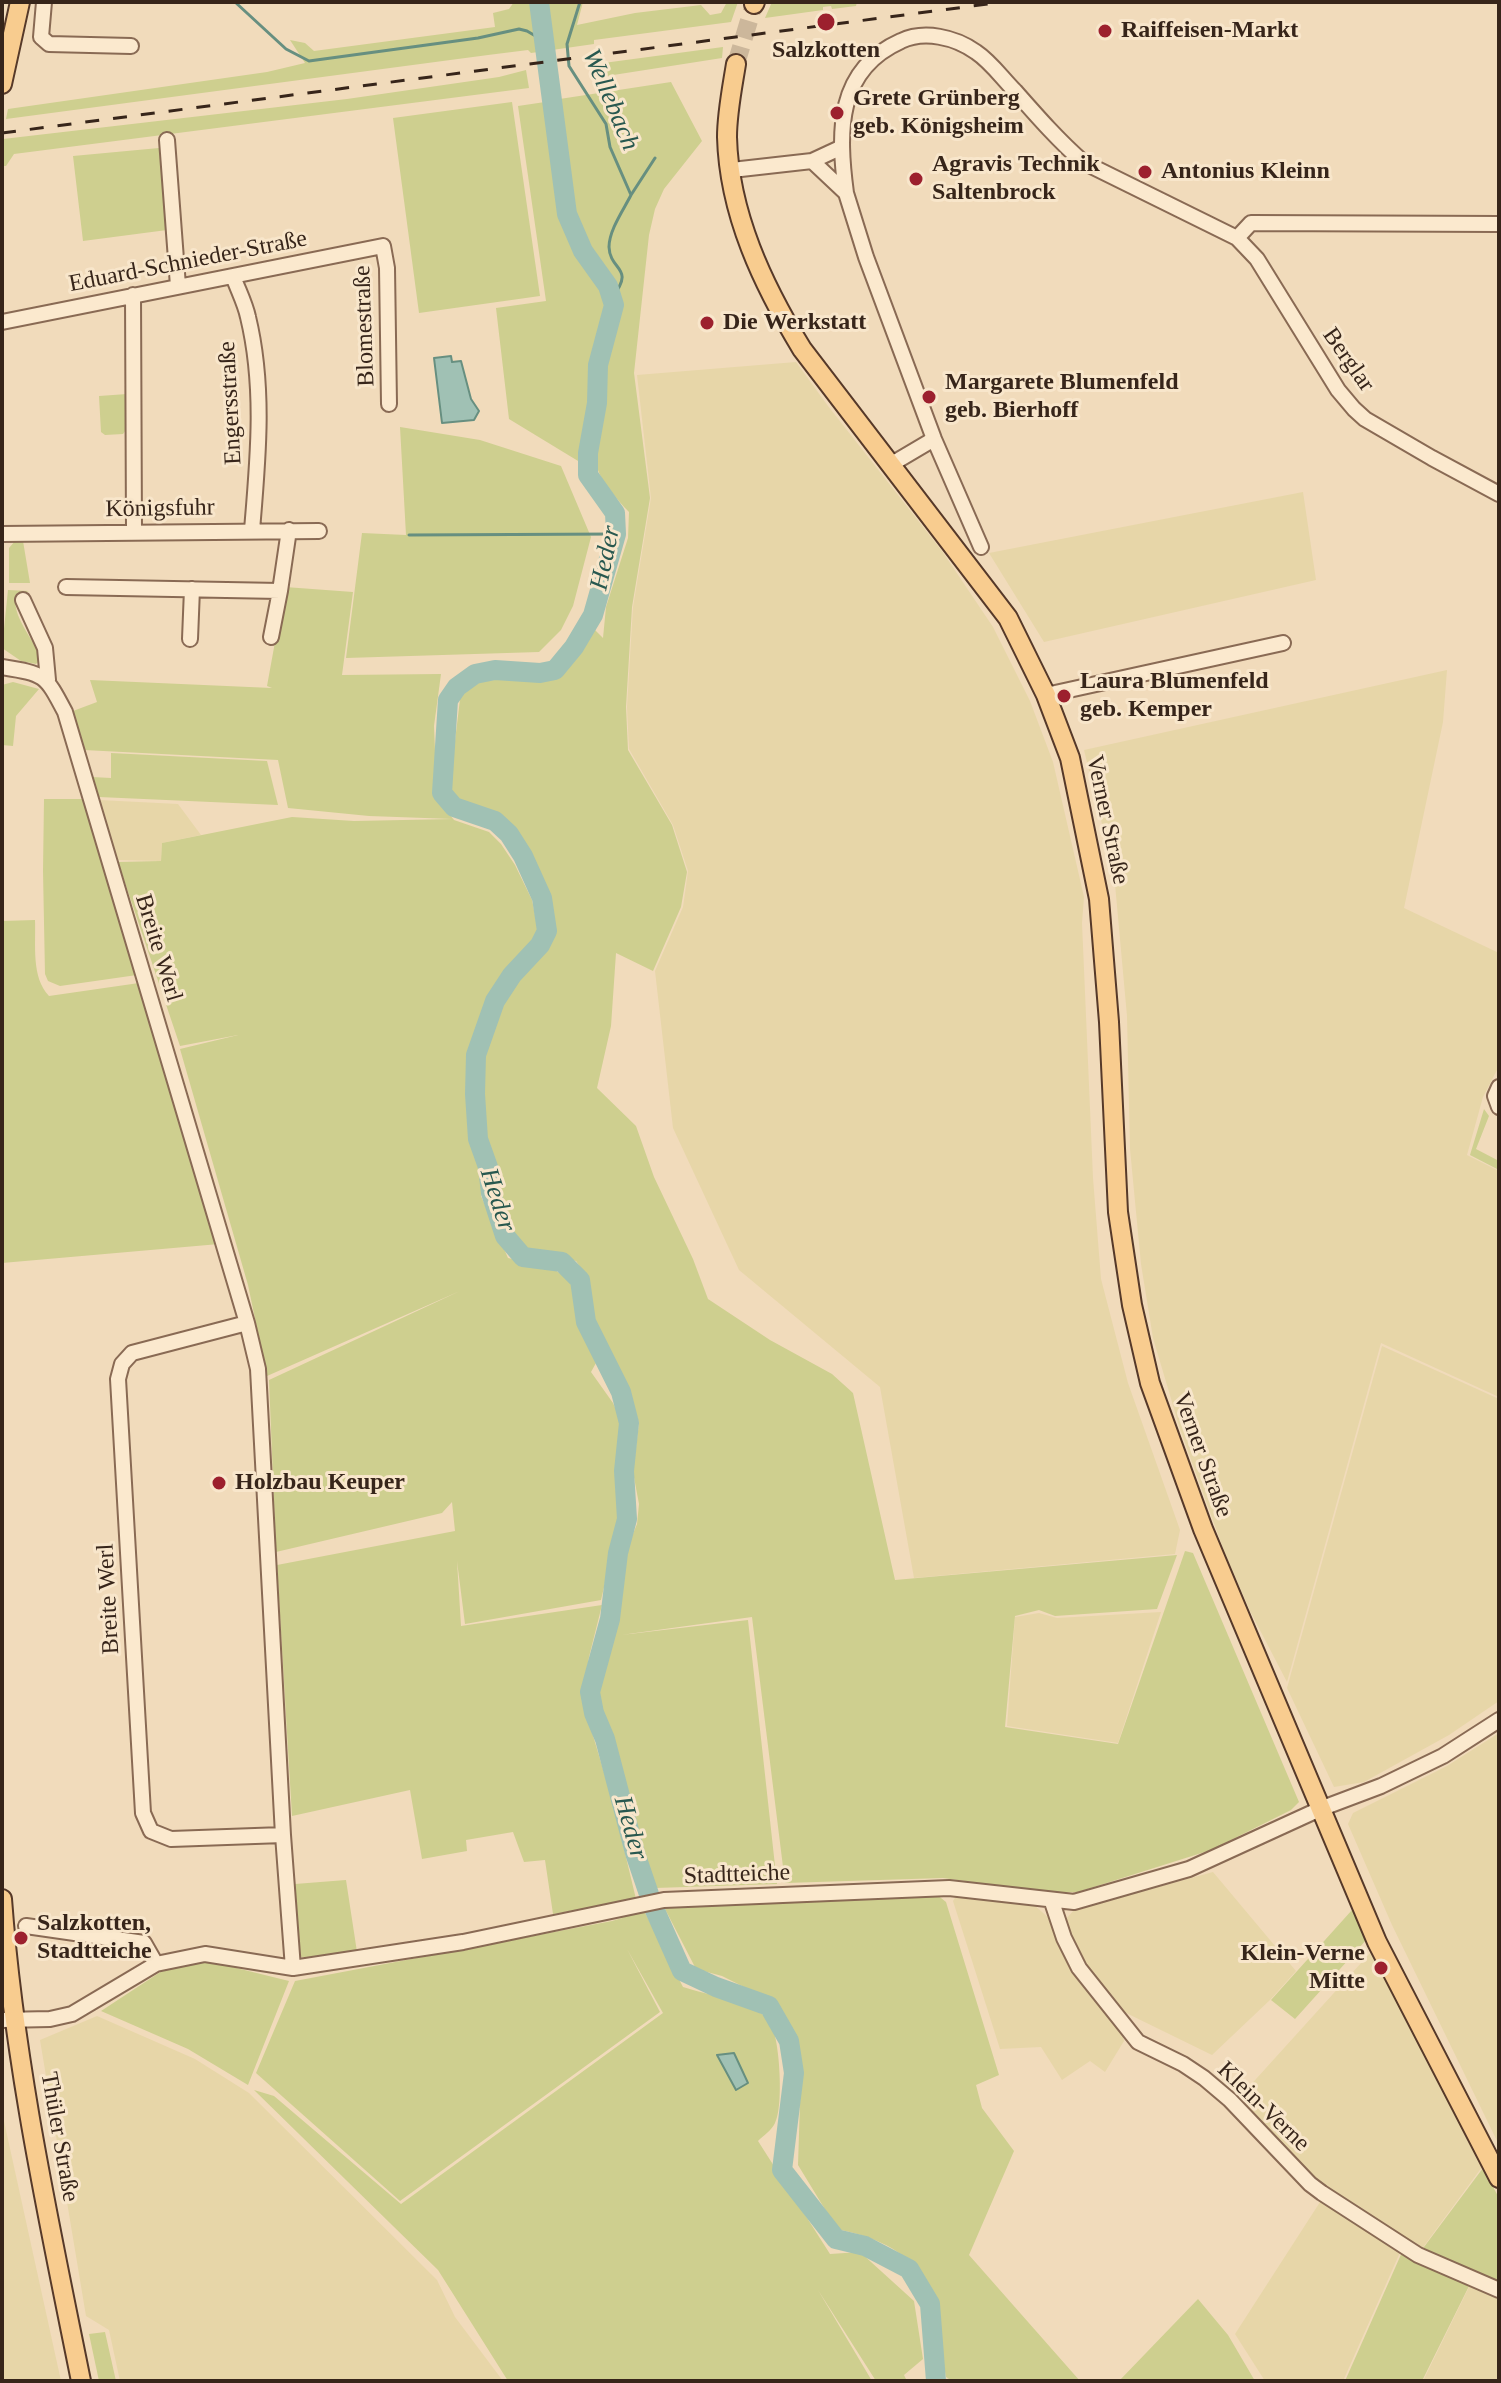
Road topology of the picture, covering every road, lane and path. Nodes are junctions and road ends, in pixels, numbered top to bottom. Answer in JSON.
{"nodes":[{"id":1,"x":20,"y":2,"type":"edge"},
{"id":2,"x":44,"y":2,"type":"edge"},
{"id":3,"x":131,"y":46,"type":"dead end"},
{"id":4,"x":5,"y":58,"type":"edge"},
{"id":5,"x":736,"y":64,"type":"tunnel mouth"},
{"id":6,"x":2,"y":84,"type":"edge"},
{"id":7,"x":167,"y":140,"type":"dead end"},
{"id":8,"x":840,"y":148,"type":"junction"},
{"id":9,"x":812,"y":161,"type":"junction"},
{"id":10,"x":732,"y":170,"type":"junction"},
{"id":11,"x":846,"y":193,"type":"junction"},
{"id":12,"x":1499,"y":224,"type":"edge"},
{"id":13,"x":1237,"y":238,"type":"junction"},
{"id":14,"x":383,"y":246,"type":"joint"},
{"id":15,"x":233,"y":276,"type":"junction"},
{"id":16,"x":178,"y":286,"type":"junction"},
{"id":17,"x":133,"y":295,"type":"junction"},
{"id":18,"x":2,"y":322,"type":"edge"},
{"id":19,"x":389,"y":404,"type":"dead end"},
{"id":20,"x":934,"y":439,"type":"junction"},
{"id":21,"x":890,"y":465,"type":"junction"},
{"id":22,"x":1499,"y":494,"type":"edge"},
{"id":23,"x":252,"y":530,"type":"junction"},
{"id":24,"x":289,"y":530,"type":"junction"},
{"id":25,"x":134,"y":531,"type":"junction"},
{"id":26,"x":319,"y":531,"type":"dead end"},
{"id":27,"x":2,"y":534,"type":"edge"},
{"id":28,"x":981,"y":547,"type":"dead end"},
{"id":29,"x":66,"y":587,"type":"dead end"},
{"id":30,"x":192,"y":589,"type":"junction"},
{"id":31,"x":280,"y":591,"type":"junction"},
{"id":32,"x":23,"y":600,"type":"dead end"},
{"id":33,"x":271,"y":637,"type":"dead end"},
{"id":34,"x":190,"y":639,"type":"dead end"},
{"id":35,"x":1283,"y":643,"type":"dead end"},
{"id":36,"x":2,"y":667,"type":"edge"},
{"id":37,"x":48,"y":680,"type":"junction"},
{"id":38,"x":1046,"y":695,"type":"junction"},
{"id":39,"x":1499,"y":1087,"type":"edge"},
{"id":40,"x":1499,"y":1107,"type":"edge"},
{"id":41,"x":247,"y":1323,"type":"junction"},
{"id":42,"x":1499,"y":1720,"type":"edge"},
{"id":43,"x":1320,"y":1809,"type":"junction"},
{"id":44,"x":283,"y":1835,"type":"junction"},
{"id":45,"x":2,"y":1899,"type":"edge"},
{"id":46,"x":1052,"y":1902,"type":"junction"},
{"id":47,"x":26,"y":1926,"type":"dead end"},
{"id":48,"x":156,"y":1964,"type":"junction"},
{"id":49,"x":293,"y":1968,"type":"junction"},
{"id":50,"x":8,"y":2020,"type":"edge"},
{"id":51,"x":1499,"y":2178,"type":"edge"},
{"id":52,"x":1499,"y":2290,"type":"edge"},
{"id":53,"x":81,"y":2381,"type":"edge"}],
"edges":[{"from":1,"to":4,"type":"main road"},
{"from":2,"to":3,"type":"street"},
{"from":4,"to":6,"type":"main road"},
{"from":5,"to":10,"type":"main road","name":"Verner Straße"},
{"from":7,"to":16,"type":"street"},
{"from":8,"to":9,"type":"street"},
{"from":8,"to":11,"type":"street"},
{"from":8,"to":13,"type":"street"},
{"from":9,"to":10,"type":"street"},
{"from":9,"to":11,"type":"street"},
{"from":10,"to":21,"type":"main road","name":"Verner Straße"},
{"from":11,"to":20,"type":"street"},
{"from":12,"to":13,"type":"street"},
{"from":13,"to":22,"type":"street","name":"Berglar"},
{"from":14,"to":15,"type":"street","name":"Eduard-Schnieder-Straße"},
{"from":14,"to":19,"type":"street","name":"Blomestraße"},
{"from":15,"to":16,"type":"street","name":"Eduard-Schnieder-Straße"},
{"from":15,"to":23,"type":"street","name":"Engersstraße"},
{"from":16,"to":17,"type":"street","name":"Eduard-Schnieder-Straße"},
{"from":17,"to":18,"type":"street","name":"Eduard-Schnieder-Straße"},
{"from":17,"to":25,"type":"street"},
{"from":20,"to":21,"type":"street"},
{"from":20,"to":28,"type":"street"},
{"from":21,"to":38,"type":"main road","name":"Verner Straße"},
{"from":23,"to":24,"type":"street","name":"Königsfuhr"},
{"from":23,"to":25,"type":"street","name":"Königsfuhr"},
{"from":24,"to":26,"type":"street","name":"Königsfuhr"},
{"from":24,"to":31,"type":"street"},
{"from":25,"to":27,"type":"street","name":"Königsfuhr"},
{"from":29,"to":30,"type":"street"},
{"from":30,"to":31,"type":"street"},
{"from":30,"to":34,"type":"street"},
{"from":31,"to":33,"type":"street"},
{"from":32,"to":37,"type":"street","name":"Breite Werl"},
{"from":35,"to":38,"type":"street"},
{"from":36,"to":37,"type":"street"},
{"from":37,"to":41,"type":"street","name":"Breite Werl"},
{"from":38,"to":43,"type":"main road","name":"Verner Straße"},
{"from":39,"to":40,"type":"street"},
{"from":41,"to":44,"type":"street","name":"Breite Werl"},
{"from":41,"to":44,"type":"street","name":"Breite Werl"},
{"from":42,"to":43,"type":"street","name":"Stadtteiche"},
{"from":43,"to":46,"type":"street","name":"Stadtteiche"},
{"from":43,"to":51,"type":"main road","name":"Verner Straße"},
{"from":44,"to":49,"type":"street","name":"Breite Werl"},
{"from":45,"to":50,"type":"main road","name":"Thüler Straße"},
{"from":46,"to":49,"type":"street","name":"Stadtteiche"},
{"from":46,"to":52,"type":"street","name":"Klein-Verne"},
{"from":47,"to":48,"type":"street"},
{"from":48,"to":49,"type":"street","name":"Stadtteiche"},
{"from":48,"to":50,"type":"street","name":"Stadtteiche"},
{"from":50,"to":53,"type":"main road","name":"Thüler Straße"}]}
